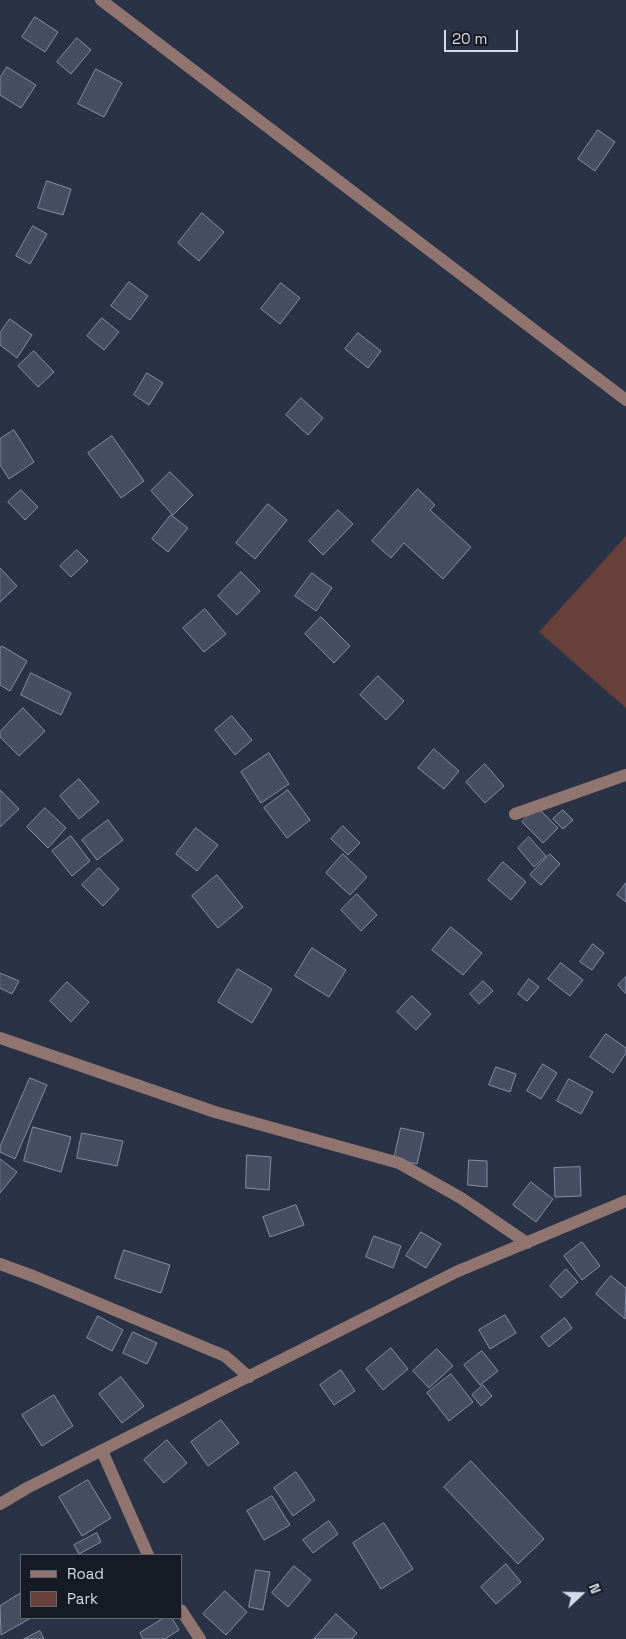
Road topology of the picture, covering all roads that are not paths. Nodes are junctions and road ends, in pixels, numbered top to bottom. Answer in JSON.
{"nodes":[{"id":1,"x":101,"y":0,"type":"edge"},
{"id":2,"x":626,"y":400,"type":"edge"},
{"id":3,"x":626,"y":776,"type":"edge"},
{"id":4,"x":514,"y":814,"type":"dead end"},
{"id":5,"x":0,"y":1038,"type":"edge"},
{"id":6,"x":626,"y":1201,"type":"edge"},
{"id":7,"x":527,"y":1243,"type":"junction"},
{"id":8,"x":0,"y":1264,"type":"edge"},
{"id":9,"x":249,"y":1376,"type":"junction"},
{"id":10,"x":102,"y":1451,"type":"junction"},
{"id":11,"x":0,"y":1504,"type":"edge"},
{"id":12,"x":148,"y":1554,"type":"edge"},
{"id":13,"x":182,"y":1612,"type":"edge"},
{"id":14,"x":200,"y":1639,"type":"edge"}],
"edges":[{"from":1,"to":2,"type":"street"},
{"from":3,"to":4,"type":"street"},
{"from":5,"to":7,"type":"street"},
{"from":6,"to":7,"type":"street"},
{"from":7,"to":9,"type":"street"},
{"from":8,"to":9,"type":"street"},
{"from":9,"to":10,"type":"street"},
{"from":10,"to":11,"type":"street"},
{"from":10,"to":12,"type":"street"},
{"from":13,"to":14,"type":"street"}]}
